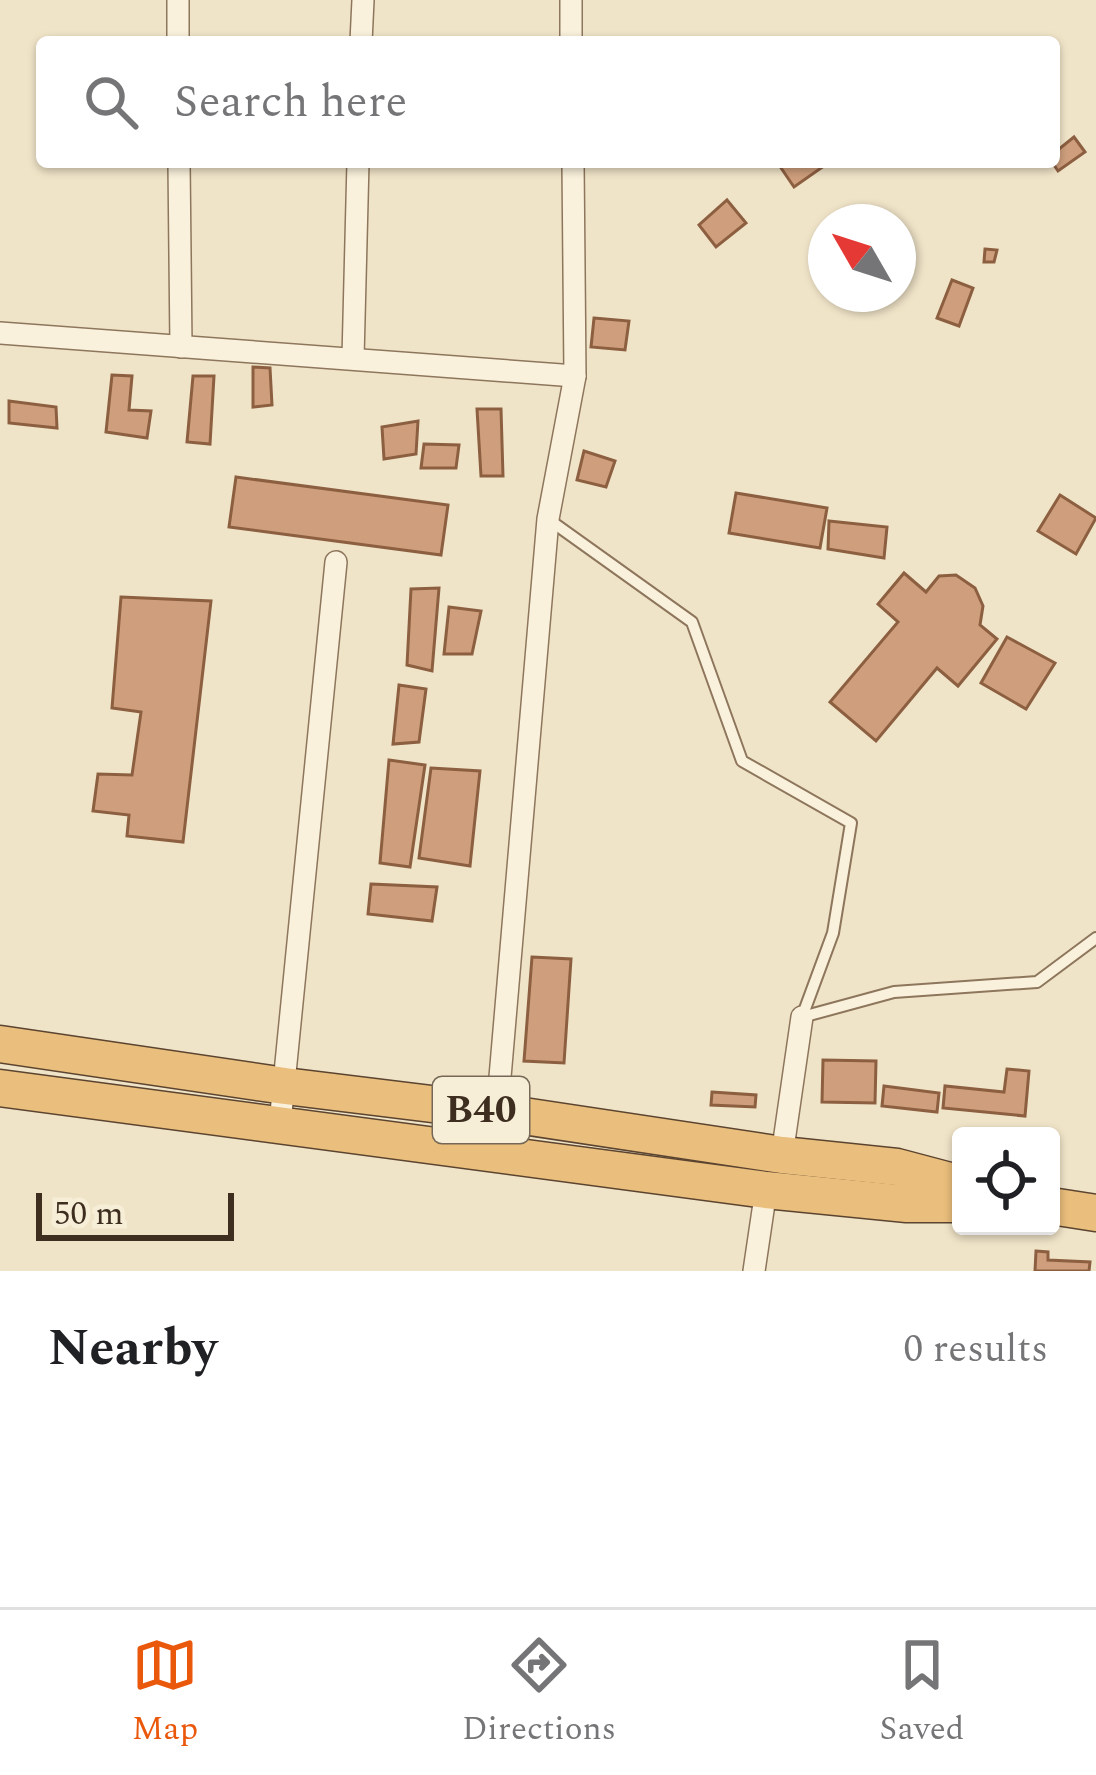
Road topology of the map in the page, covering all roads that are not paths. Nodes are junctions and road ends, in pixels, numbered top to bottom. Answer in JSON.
{"nodes":[{"id":1,"x":178,"y":0,"type":"edge"},
{"id":2,"x":362,"y":0,"type":"edge"},
{"id":3,"x":571,"y":0,"type":"edge"},
{"id":4,"x":178,"y":36,"type":"edge"},
{"id":5,"x":362,"y":36,"type":"edge"},
{"id":6,"x":572,"y":36,"type":"edge"},
{"id":7,"x":179,"y":168,"type":"edge"},
{"id":8,"x":358,"y":168,"type":"edge"},
{"id":9,"x":573,"y":168,"type":"edge"},
{"id":10,"x":0,"y":333,"type":"edge"},
{"id":11,"x":181,"y":347,"type":"junction"},
{"id":12,"x":353,"y":358,"type":"junction"},
{"id":13,"x":575,"y":376,"type":"junction"},
{"id":14,"x":548,"y":519,"type":"junction"},
{"id":15,"x":336,"y":562,"type":"dead end"},
{"id":16,"x":1096,"y":938,"type":"edge"},
{"id":17,"x":802,"y":1017,"type":"junction"},
{"id":18,"x":0,"y":1044,"type":"edge"},
{"id":19,"x":285,"y":1086,"type":"junction"},
{"id":20,"x":0,"y":1088,"type":"edge"},
{"id":21,"x":497,"y":1112,"type":"junction"},
{"id":22,"x":280,"y":1124,"type":"junction"},
{"id":23,"x":782,"y":1155,"type":"junction"},
{"id":24,"x":952,"y":1182,"type":"edge"},
{"id":25,"x":766,"y":1190,"type":"junction"},
{"id":26,"x":952,"y":1204,"type":"edge"},
{"id":27,"x":1060,"y":1207,"type":"edge"},
{"id":28,"x":1096,"y":1213,"type":"edge"},
{"id":29,"x":754,"y":1271,"type":"edge"}],
"edges":[{"from":1,"to":4,"type":"street"},
{"from":2,"to":5,"type":"street"},
{"from":3,"to":6,"type":"street"},
{"from":7,"to":11,"type":"street"},
{"from":8,"to":12,"type":"street"},
{"from":9,"to":13,"type":"street"},
{"from":10,"to":11,"type":"street"},
{"from":11,"to":12,"type":"street"},
{"from":12,"to":13,"type":"street"},
{"from":13,"to":14,"type":"street"},
{"from":14,"to":17,"type":"lane"},
{"from":14,"to":21,"type":"street"},
{"from":15,"to":19,"type":"street"},
{"from":16,"to":17,"type":"lane"},
{"from":17,"to":23,"type":"street"},
{"from":18,"to":19,"type":"highway","number":"B40"},
{"from":19,"to":21,"type":"highway","number":"B40"},
{"from":19,"to":22,"type":"street"},
{"from":20,"to":22,"type":"highway","number":"B40"},
{"from":21,"to":23,"type":"highway","number":"B40"},
{"from":22,"to":25,"type":"highway","number":"B40"},
{"from":23,"to":24,"type":"highway","number":"B40"},
{"from":25,"to":26,"type":"highway","number":"B40"},
{"from":25,"to":29,"type":"street"},
{"from":27,"to":28,"type":"highway"}]}
